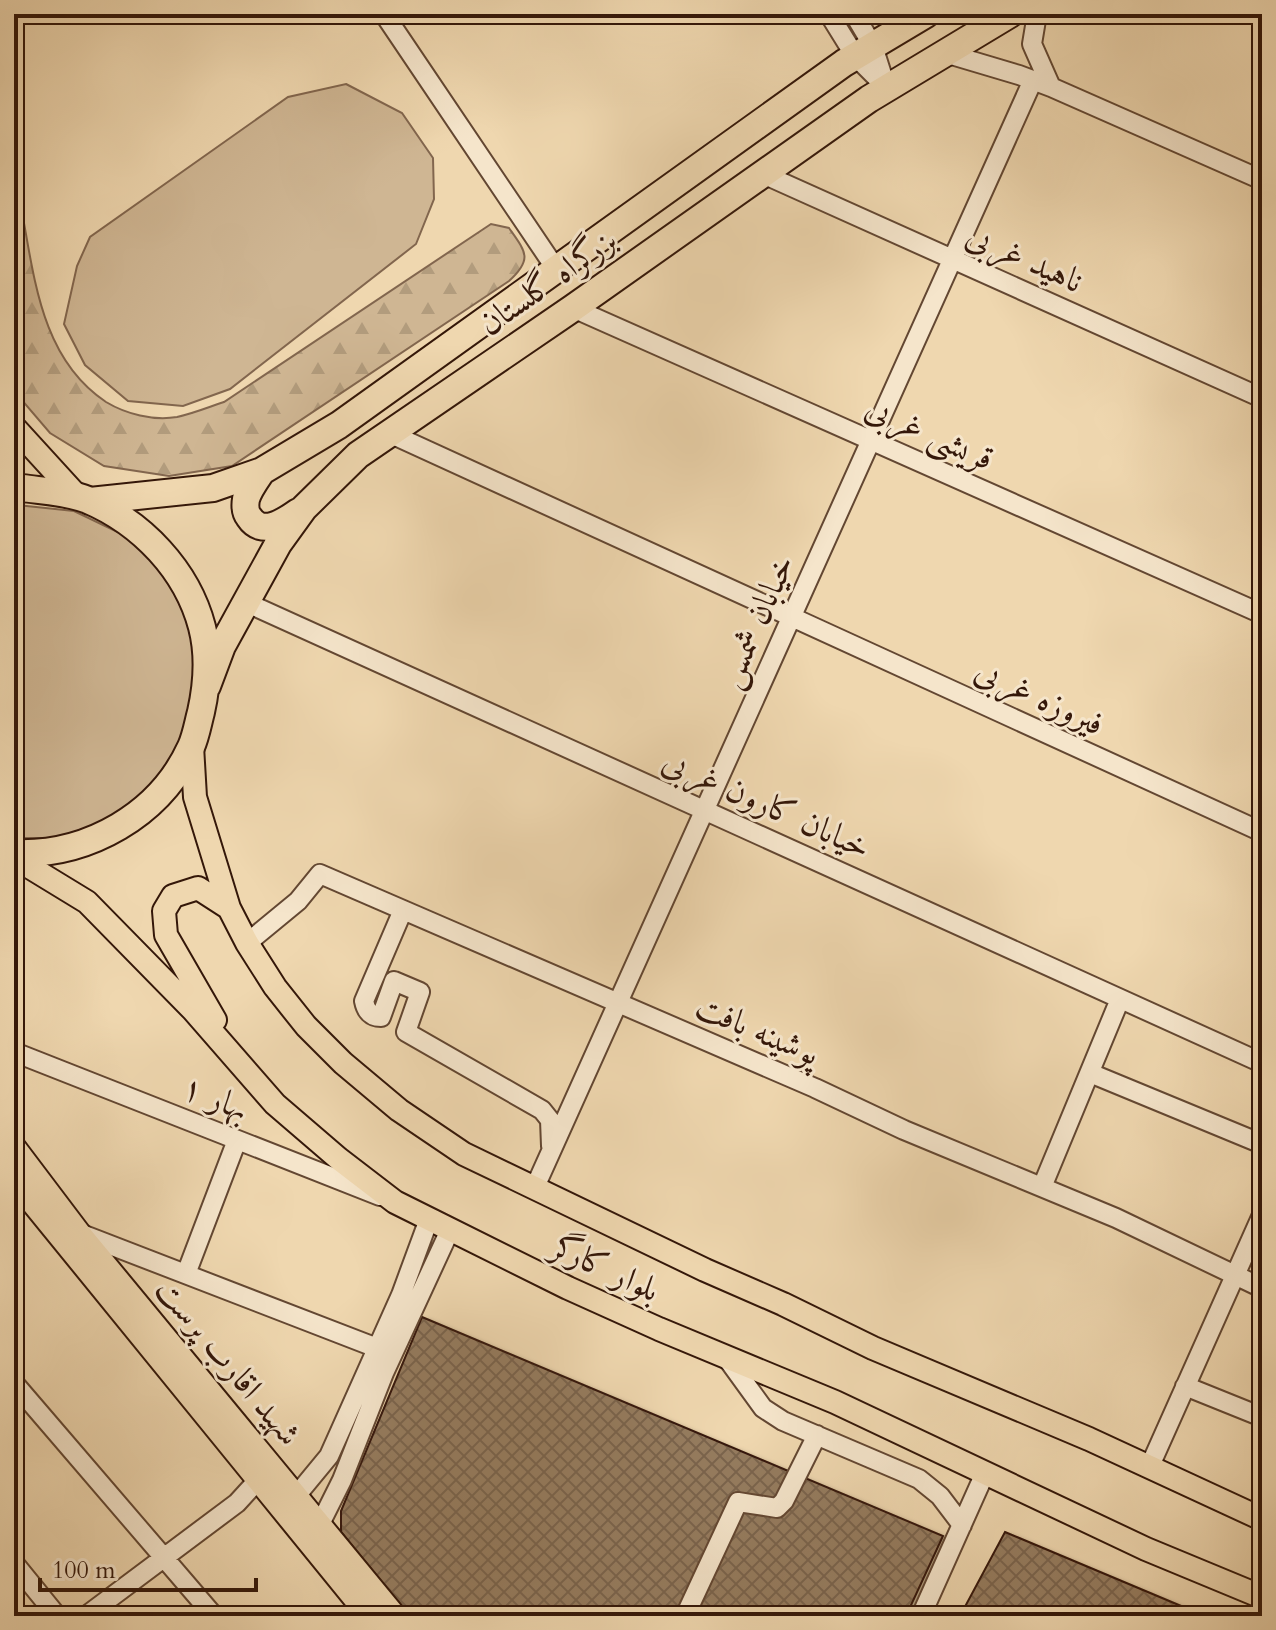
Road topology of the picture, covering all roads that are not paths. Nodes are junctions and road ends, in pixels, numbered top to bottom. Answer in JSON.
{"nodes":[{"id":1,"x":384,"y":14,"type":"edge"},
{"id":2,"x":829,"y":14,"type":"edge"},
{"id":3,"x":854,"y":14,"type":"edge"},
{"id":4,"x":926,"y":14,"type":"edge"},
{"id":5,"x":1010,"y":14,"type":"edge"},
{"id":6,"x":1037,"y":14,"type":"edge"},
{"id":7,"x":864,"y":51,"type":"junction"},
{"id":8,"x":945,"y":53,"type":"junction"},
{"id":9,"x":1042,"y":84,"type":"junction"},
{"id":10,"x":887,"y":88,"type":"junction"},
{"id":11,"x":763,"y":174,"type":"junction"},
{"id":12,"x":1262,"y":180,"type":"edge"},
{"id":13,"x":953,"y":259,"type":"junction"},
{"id":14,"x":556,"y":269,"type":"junction"},
{"id":15,"x":573,"y":308,"type":"junction"},
{"id":16,"x":1262,"y":398,"type":"edge"},
{"id":17,"x":14,"y":427,"type":"edge"},
{"id":18,"x":389,"y":433,"type":"junction"},
{"id":19,"x":871,"y":441,"type":"junction"},
{"id":20,"x":262,"y":471,"type":"junction"},
{"id":21,"x":14,"y":490,"type":"edge"},
{"id":22,"x":83,"y":498,"type":"junction"},
{"id":23,"x":304,"y":508,"type":"junction"},
{"id":24,"x":245,"y":602,"type":"junction"},
{"id":25,"x":1262,"y":614,"type":"edge"},
{"id":26,"x":792,"y":617,"type":"junction"},
{"id":27,"x":207,"y":686,"type":"junction"},
{"id":28,"x":192,"y":746,"type":"junction"},
{"id":29,"x":705,"y":810,"type":"junction"},
{"id":30,"x":1262,"y":832,"type":"edge"},
{"id":31,"x":14,"y":853,"type":"edge"},
{"id":32,"x":14,"y":861,"type":"edge"},
{"id":33,"x":229,"y":908,"type":"junction"},
{"id":34,"x":403,"y":910,"type":"junction"},
{"id":35,"x":247,"y":943,"type":"junction"},
{"id":36,"x":1120,"y":999,"type":"junction"},
{"id":37,"x":617,"y":1004,"type":"junction"},
{"id":38,"x":14,"y":1052,"type":"edge"},
{"id":39,"x":240,"y":1063,"type":"junction"},
{"id":40,"x":1262,"y":1063,"type":"edge"},
{"id":41,"x":1090,"y":1073,"type":"junction"},
{"id":42,"x":237,"y":1140,"type":"junction"},
{"id":43,"x":1262,"y":1144,"type":"edge"},
{"id":44,"x":14,"y":1147,"type":"edge"},
{"id":45,"x":551,"y":1152,"type":"junction"},
{"id":46,"x":14,"y":1180,"type":"edge"},
{"id":47,"x":535,"y":1187,"type":"junction"},
{"id":48,"x":1042,"y":1187,"type":"junction"},
{"id":49,"x":395,"y":1202,"type":"junction"},
{"id":50,"x":1262,"y":1215,"type":"edge"},
{"id":51,"x":429,"y":1219,"type":"junction"},
{"id":52,"x":450,"y":1230,"type":"junction"},
{"id":53,"x":79,"y":1233,"type":"junction"},
{"id":54,"x":186,"y":1274,"type":"junction"},
{"id":55,"x":1235,"y":1276,"type":"junction"},
{"id":56,"x":1262,"y":1288,"type":"edge"},
{"id":57,"x":377,"y":1348,"type":"junction"},
{"id":58,"x":726,"y":1357,"type":"junction"},
{"id":59,"x":14,"y":1383,"type":"edge"},
{"id":60,"x":1185,"y":1386,"type":"junction"},
{"id":61,"x":1262,"y":1417,"type":"edge"},
{"id":62,"x":817,"y":1435,"type":"junction"},
{"id":63,"x":1149,"y":1468,"type":"junction"},
{"id":64,"x":985,"y":1473,"type":"junction"},
{"id":65,"x":258,"y":1480,"type":"junction"},
{"id":66,"x":296,"y":1496,"type":"junction"},
{"id":67,"x":1262,"y":1519,"type":"edge"},
{"id":68,"x":320,"y":1524,"type":"junction"},
{"id":69,"x":962,"y":1525,"type":"junction"},
{"id":70,"x":165,"y":1556,"type":"junction"},
{"id":71,"x":14,"y":1563,"type":"edge"},
{"id":72,"x":1262,"y":1597,"type":"edge"},
{"id":73,"x":57,"y":1616,"type":"edge"},
{"id":74,"x":86,"y":1616,"type":"edge"},
{"id":75,"x":214,"y":1616,"type":"edge"},
{"id":76,"x":369,"y":1616,"type":"edge"},
{"id":77,"x":395,"y":1616,"type":"edge"},
{"id":78,"x":685,"y":1616,"type":"edge"},
{"id":79,"x":921,"y":1616,"type":"edge"}],
"edges":[{"from":1,"to":14,"type":"street"},
{"from":2,"to":7,"type":"street"},
{"from":3,"to":7,"type":"street"},
{"from":4,"to":7,"type":"highway","name":"بزرگراه گلستان"},
{"from":5,"to":8,"type":"highway","name":"بزرگراه گلستان"},
{"from":6,"to":9,"type":"street"},
{"from":7,"to":10,"type":"street"},
{"from":7,"to":14,"type":"highway","name":"بزرگراه گلستان"},
{"from":8,"to":9,"type":"street"},
{"from":8,"to":10,"type":"highway","name":"بزرگراه گلستان"},
{"from":9,"to":12,"type":"street"},
{"from":9,"to":13,"type":"street","name":"خیابان شمس"},
{"from":10,"to":11,"type":"highway","name":"بزرگراه گلستان"},
{"from":11,"to":13,"type":"street","name":"ناهید غربی"},
{"from":11,"to":15,"type":"highway","name":"بزرگراه گلستان"},
{"from":13,"to":16,"type":"street","name":"ناهید غربی"},
{"from":13,"to":19,"type":"street","name":"خیابان شمس"},
{"from":14,"to":20,"type":"highway","name":"بزرگراه گلستان"},
{"from":15,"to":18,"type":"highway","name":"بزرگراه گلستان"},
{"from":15,"to":19,"type":"street","name":"قریشی غربی"},
{"from":17,"to":22,"type":"main road"},
{"from":18,"to":23,"type":"highway","name":"بزرگراه گلستان"},
{"from":18,"to":26,"type":"street","name":"فیروزه غربی"},
{"from":19,"to":25,"type":"street","name":"قریشی غربی"},
{"from":19,"to":26,"type":"street","name":"خیابان شمس"},
{"from":20,"to":22,"type":"highway","name":"بزرگراه گلستان"},
{"from":20,"to":23,"type":"highway"},
{"from":21,"to":22,"type":"highway"},
{"from":22,"to":27,"type":"highway"},
{"from":23,"to":24,"type":"highway","name":"بزرگراه گلستان"},
{"from":24,"to":27,"type":"highway","name":"بزرگراه گلستان"},
{"from":24,"to":29,"type":"street","name":"خیابان کارون غربی"},
{"from":26,"to":29,"type":"street","name":"خیابان شمس"},
{"from":26,"to":30,"type":"street","name":"فیروزه غربی"},
{"from":27,"to":28,"type":"highway"},
{"from":28,"to":31,"type":"highway"},
{"from":28,"to":33,"type":"main road","name":"بلوار کارگر"},
{"from":29,"to":36,"type":"street","name":"خیابان کارون غربی"},
{"from":29,"to":37,"type":"street","name":"خیابان شمس"},
{"from":32,"to":39,"type":"main road","name":"بلوار کارگر"},
{"from":33,"to":35,"type":"main road","name":"بلوار کارگر"},
{"from":33,"to":39,"type":"main road"},
{"from":34,"to":35,"type":"street","name":"پوشینه بافت"},
{"from":34,"to":37,"type":"street","name":"پوشینه بافت"},
{"from":34,"to":45,"type":"street"},
{"from":35,"to":47,"type":"main road","name":"بلوار کارگر"},
{"from":36,"to":40,"type":"street","name":"خیابان کارون غربی"},
{"from":36,"to":41,"type":"street"},
{"from":37,"to":45,"type":"street","name":"خیابان شمس"},
{"from":37,"to":48,"type":"street","name":"پوشینه بافت"},
{"from":38,"to":42,"type":"street","name":"بهار ۱"},
{"from":39,"to":49,"type":"main road","name":"بلوار کارگر"},
{"from":41,"to":43,"type":"street"},
{"from":41,"to":48,"type":"street"},
{"from":42,"to":49,"type":"street","name":"بهار ۱"},
{"from":42,"to":54,"type":"street"},
{"from":44,"to":53,"type":"main road","name":"شهید اقارب پرست"},
{"from":45,"to":47,"type":"street","name":"خیابان شمس"},
{"from":46,"to":65,"type":"main road","name":"شهید اقارب پرست"},
{"from":47,"to":63,"type":"main road","name":"بلوار کارگر"},
{"from":48,"to":55,"type":"street","name":"پوشینه بافت"},
{"from":49,"to":51,"type":"main road","name":"بلوار کارگر"},
{"from":50,"to":55,"type":"street"},
{"from":51,"to":52,"type":"main road","name":"بلوار کارگر"},
{"from":51,"to":57,"type":"street"},
{"from":52,"to":58,"type":"main road","name":"بلوار کارگر"},
{"from":52,"to":68,"type":"street"},
{"from":53,"to":54,"type":"street"},
{"from":53,"to":66,"type":"main road","name":"شهید اقارب پرست"},
{"from":54,"to":57,"type":"street"},
{"from":55,"to":56,"type":"street","name":"پوشینه بافت"},
{"from":55,"to":60,"type":"street"},
{"from":57,"to":66,"type":"street"},
{"from":58,"to":62,"type":"street"},
{"from":58,"to":64,"type":"main road","name":"بلوار کارگر"},
{"from":59,"to":70,"type":"street"},
{"from":60,"to":61,"type":"street"},
{"from":60,"to":63,"type":"street"},
{"from":62,"to":69,"type":"street"},
{"from":62,"to":78,"type":"street"},
{"from":63,"to":67,"type":"main road","name":"بلوار کارگر"},
{"from":64,"to":69,"type":"street"},
{"from":64,"to":72,"type":"main road","name":"بلوار کارگر"},
{"from":65,"to":70,"type":"street"},
{"from":65,"to":76,"type":"main road","name":"شهید اقارب پرست"},
{"from":66,"to":68,"type":"main road","name":"شهید اقارب پرست"},
{"from":68,"to":77,"type":"main road","name":"شهید اقارب پرست"},
{"from":69,"to":79,"type":"street"},
{"from":70,"to":74,"type":"street"},
{"from":70,"to":75,"type":"street"},
{"from":71,"to":73,"type":"street"}]}
